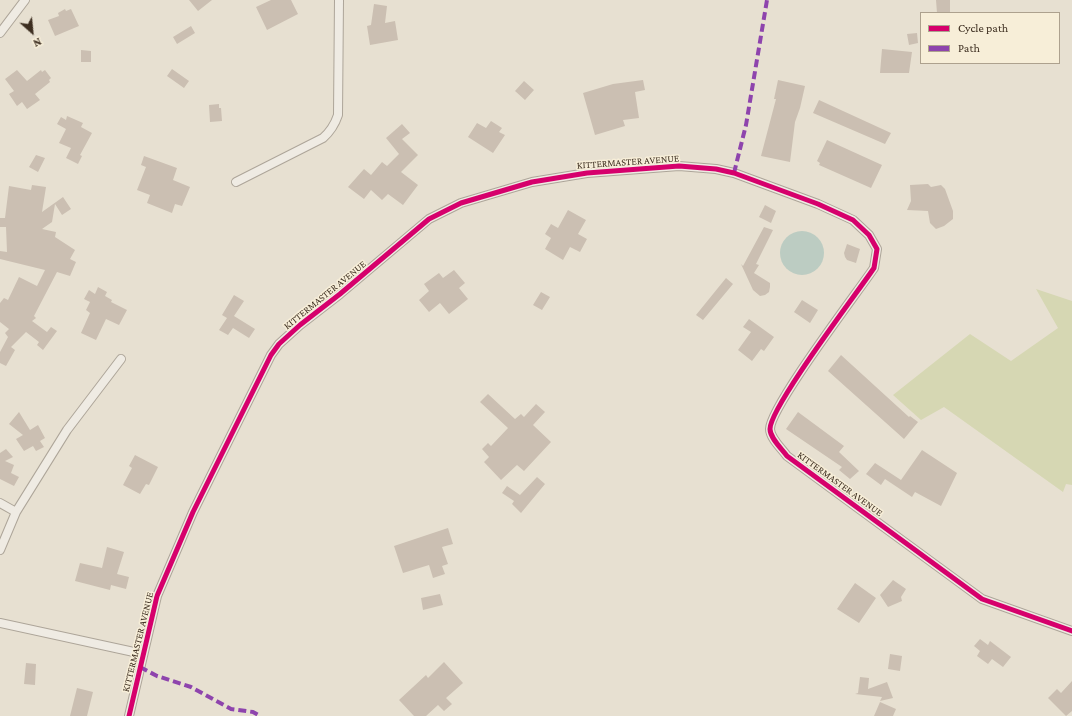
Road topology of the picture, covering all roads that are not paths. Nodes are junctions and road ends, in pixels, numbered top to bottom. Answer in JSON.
{"nodes":[{"id":1,"x":25,"y":0,"type":"edge"},
{"id":2,"x":339,"y":0,"type":"edge"},
{"id":3,"x":0,"y":33,"type":"edge"},
{"id":4,"x":236,"y":182,"type":"dead end"},
{"id":5,"x":121,"y":359,"type":"dead end"},
{"id":6,"x":0,"y":503,"type":"edge"},
{"id":7,"x":16,"y":512,"type":"junction"},
{"id":8,"x":0,"y":550,"type":"edge"},
{"id":9,"x":0,"y":623,"type":"edge"},
{"id":10,"x":1072,"y":631,"type":"edge"},
{"id":11,"x":143,"y":654,"type":"junction"},
{"id":12,"x":129,"y":716,"type":"edge"}],
"edges":[{"from":1,"to":3,"type":"street"},
{"from":2,"to":4,"type":"street"},
{"from":5,"to":7,"type":"street"},
{"from":6,"to":7,"type":"street"},
{"from":7,"to":8,"type":"street"},
{"from":9,"to":11,"type":"street"},
{"from":10,"to":11,"type":"street","name":"KITTERMASTER AVENUE"},
{"from":11,"to":12,"type":"street","name":"KITTERMASTER AVENUE"}]}
